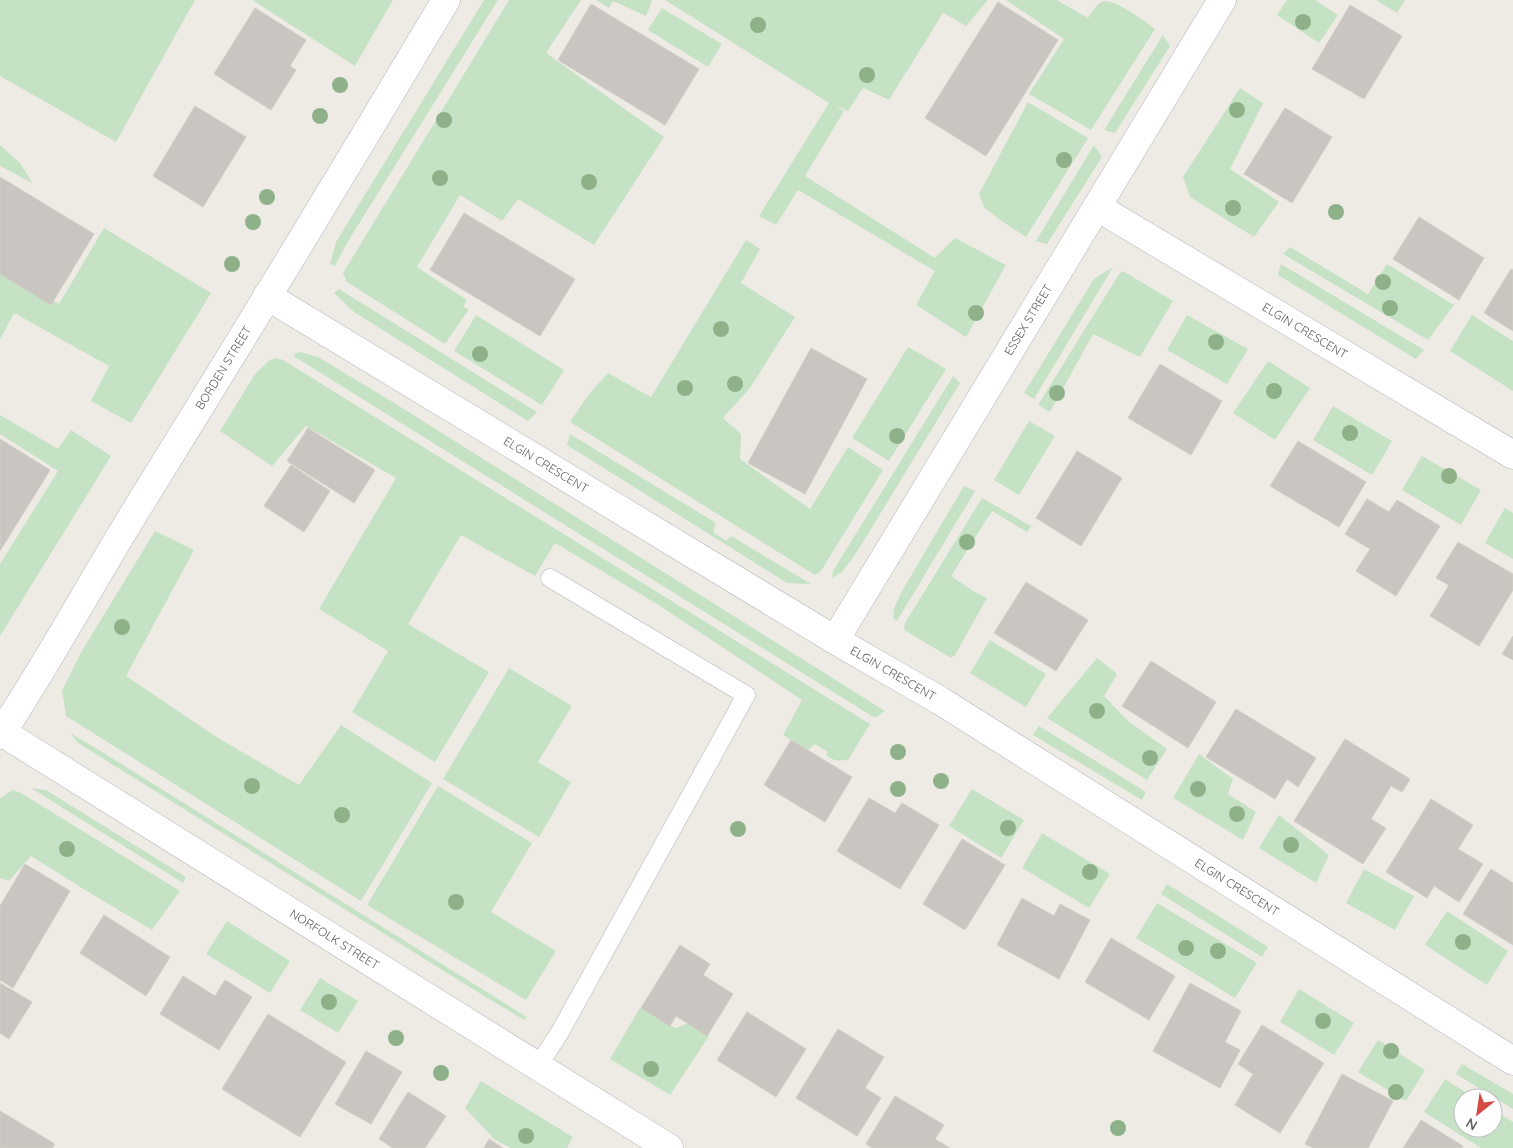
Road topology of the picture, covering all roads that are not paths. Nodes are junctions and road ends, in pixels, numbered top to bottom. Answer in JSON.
{"nodes":[{"id":1,"x":446,"y":0,"type":"edge"},
{"id":2,"x":1222,"y":0,"type":"edge"},
{"id":3,"x":1098,"y":207,"type":"junction"},
{"id":4,"x":267,"y":296,"type":"junction"},
{"id":5,"x":1513,"y":455,"type":"edge"},
{"id":6,"x":550,"y":578,"type":"dead end"},
{"id":7,"x":835,"y":640,"type":"junction"},
{"id":8,"x":1,"y":733,"type":"edge"},
{"id":9,"x":1513,"y":1061,"type":"edge"},
{"id":10,"x":538,"y":1066,"type":"junction"},
{"id":11,"x":669,"y":1148,"type":"edge"}],
"edges":[{"from":1,"to":4,"type":"street","name":"BORDEN STREET"},
{"from":2,"to":3,"type":"street","name":"ESSEX STREET"},
{"from":3,"to":5,"type":"street","name":"ELGIN CRESCENT"},
{"from":3,"to":7,"type":"street","name":"ESSEX STREET"},
{"from":4,"to":7,"type":"street","name":"ELGIN CRESCENT"},
{"from":4,"to":8,"type":"street","name":"BORDEN STREET"},
{"from":6,"to":10,"type":"lane"},
{"from":7,"to":9,"type":"street","name":"ELGIN CRESCENT"},
{"from":8,"to":10,"type":"street","name":"NORFOLK STREET"},
{"from":10,"to":11,"type":"street","name":"NORFOLK STREET"}]}
